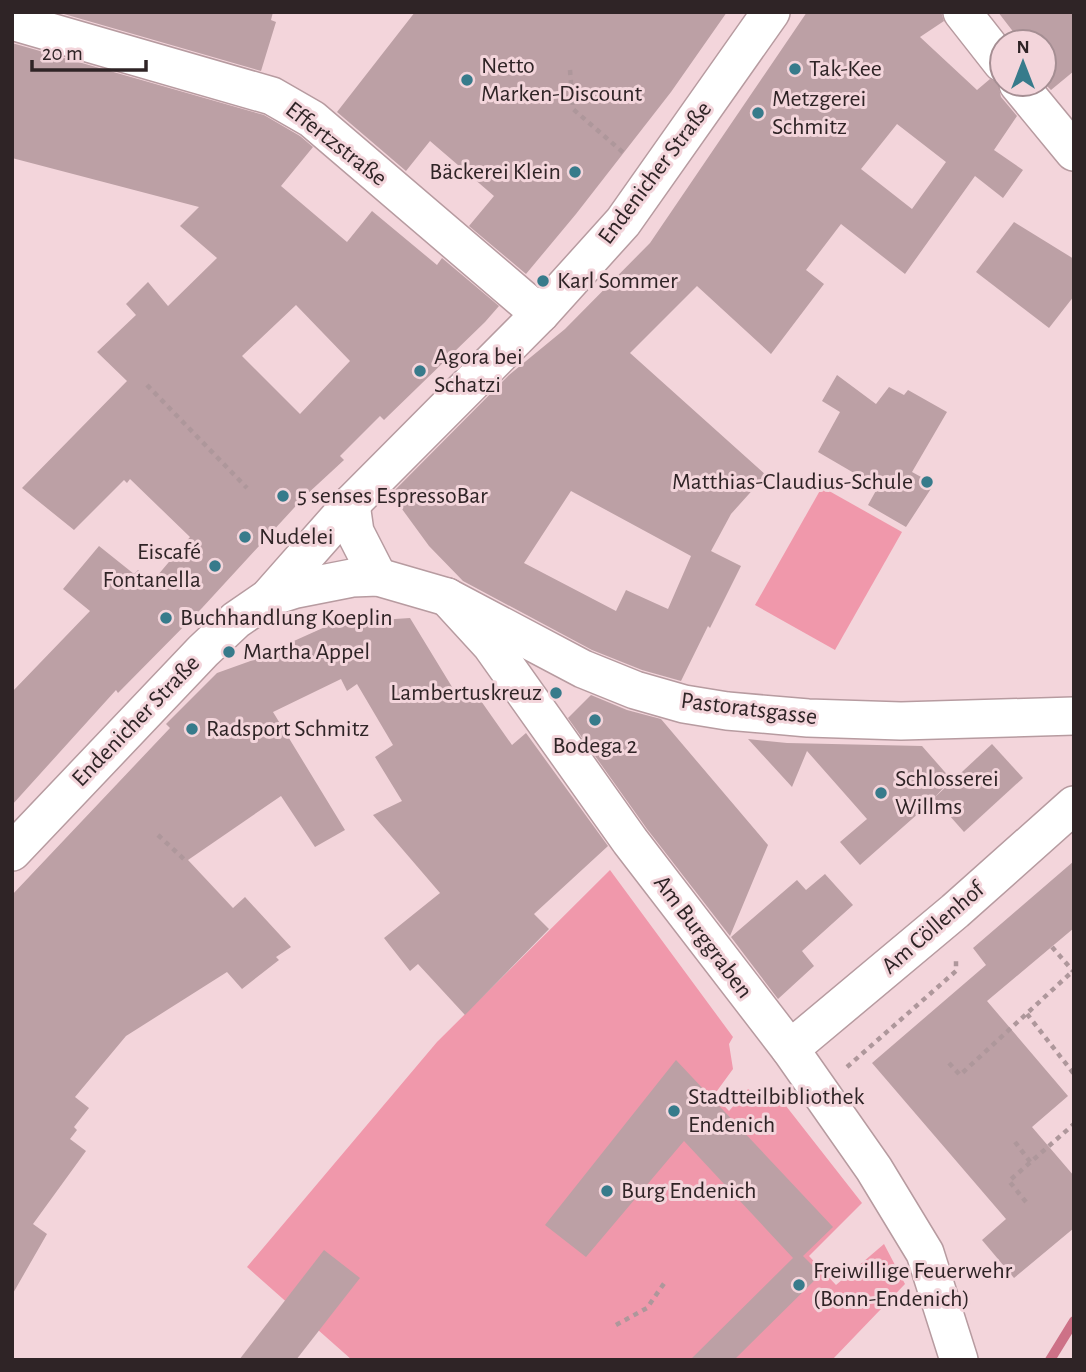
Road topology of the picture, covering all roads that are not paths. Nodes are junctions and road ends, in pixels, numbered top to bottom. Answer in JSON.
{"nodes":[{"id":1,"x":771,"y":12,"type":"edge"},
{"id":2,"x":962,"y":12,"type":"edge"},
{"id":3,"x":12,"y":21,"type":"edge"},
{"id":4,"x":988,"y":46,"type":"edge"},
{"id":5,"x":1030,"y":98,"type":"edge"},
{"id":6,"x":1074,"y":152,"type":"edge"},
{"id":7,"x":540,"y":314,"type":"junction"},
{"id":8,"x":351,"y":504,"type":"junction"},
{"id":9,"x":378,"y":577,"type":"junction"},
{"id":10,"x":447,"y":597,"type":"junction"},
{"id":11,"x":268,"y":598,"type":"junction"},
{"id":12,"x":1074,"y":716,"type":"edge"},
{"id":13,"x":1074,"y":805,"type":"edge"},
{"id":14,"x":12,"y":852,"type":"edge"},
{"id":15,"x":790,"y":1049,"type":"junction"},
{"id":16,"x":959,"y":1360,"type":"edge"}],
"edges":[{"from":1,"to":7,"type":"street","name":"Endenicher Straße"},
{"from":2,"to":4,"type":"street"},
{"from":3,"to":7,"type":"street","name":"Effertzstraße"},
{"from":5,"to":6,"type":"street"},
{"from":7,"to":8,"type":"street","name":"Endenicher Straße"},
{"from":8,"to":9,"type":"street"},
{"from":8,"to":11,"type":"street","name":"Endenicher Straße"},
{"from":9,"to":10,"type":"street"},
{"from":9,"to":11,"type":"street","name":"Endenicher Straße"},
{"from":10,"to":12,"type":"street","name":"Pastoratsgasse"},
{"from":10,"to":15,"type":"street","name":"Am Burggraben"},
{"from":11,"to":14,"type":"street","name":"Endenicher Straße"},
{"from":13,"to":15,"type":"street","name":"Am Cöllenhof"},
{"from":15,"to":16,"type":"street","name":"Am Burggraben"}]}
